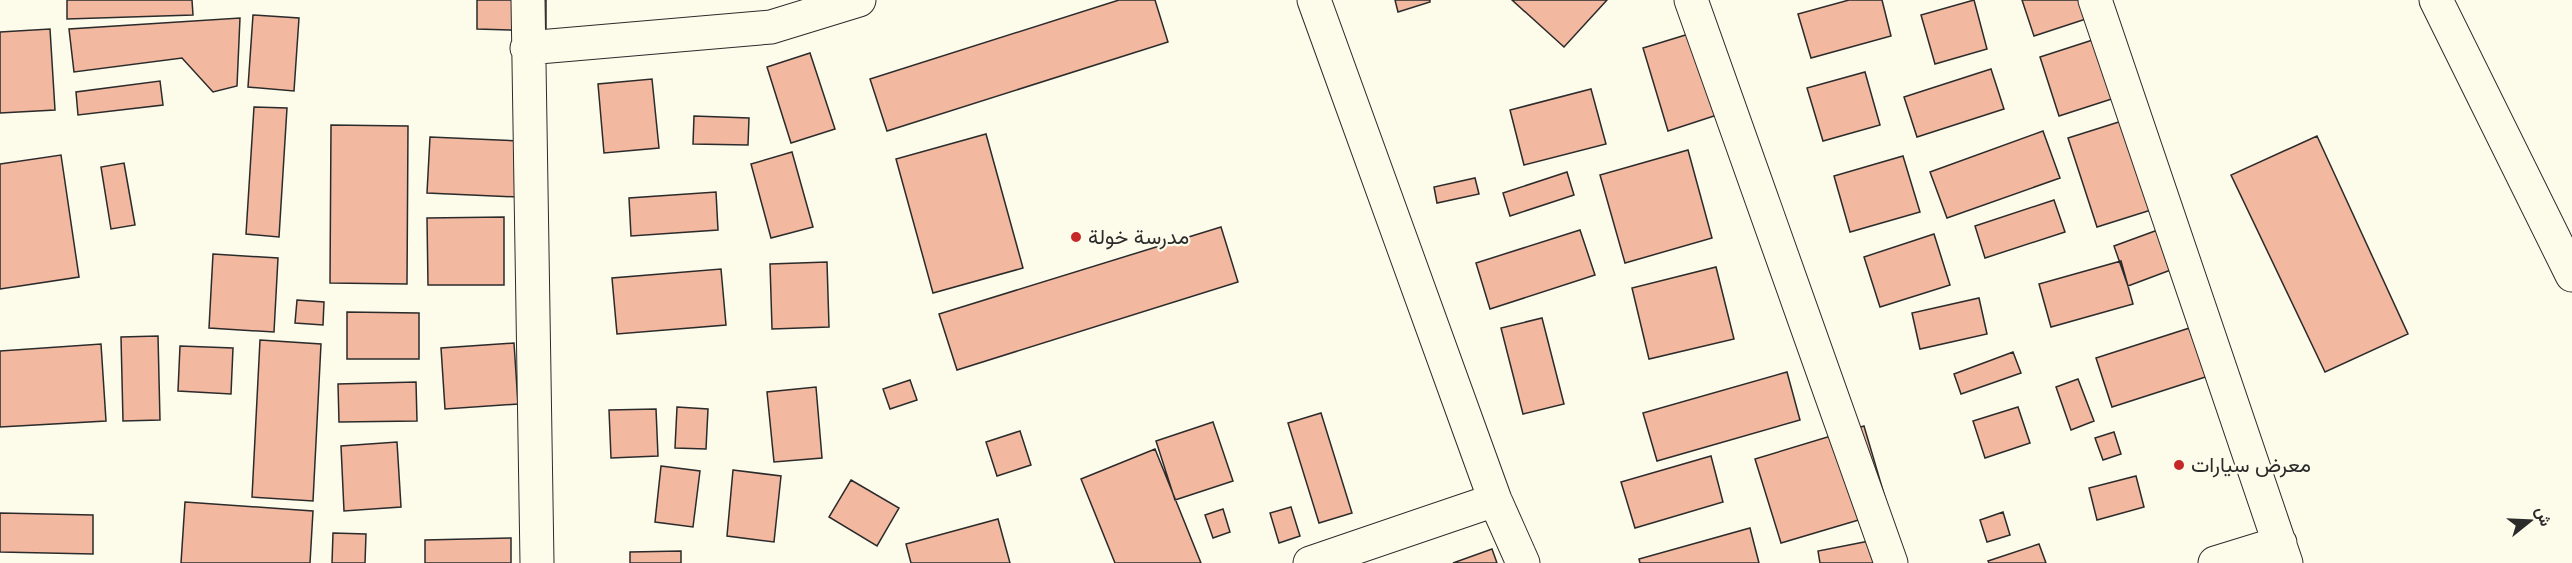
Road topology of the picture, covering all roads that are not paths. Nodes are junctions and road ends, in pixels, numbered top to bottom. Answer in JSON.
{"nodes":[{"id":1,"x":528,"y":0,"type":"edge"},
{"id":2,"x":859,"y":0,"type":"edge"},
{"id":3,"x":1314,"y":0,"type":"edge"},
{"id":4,"x":1691,"y":0,"type":"edge"},
{"id":5,"x":2095,"y":0,"type":"edge"},
{"id":6,"x":2436,"y":0,"type":"edge"},
{"id":7,"x":527,"y":48,"type":"junction"},
{"id":8,"x":2572,"y":275,"type":"edge"},
{"id":9,"x":1495,"y":500,"type":"junction"},
{"id":10,"x":2283,"y":553,"type":"edge"},
{"id":11,"x":537,"y":563,"type":"edge"},
{"id":12,"x":1310,"y":563,"type":"edge"},
{"id":13,"x":1523,"y":563,"type":"edge"},
{"id":14,"x":1890,"y":563,"type":"edge"},
{"id":15,"x":2215,"y":563,"type":"edge"}],
"edges":[{"from":1,"to":7,"type":"street"},
{"from":2,"to":7,"type":"street"},
{"from":3,"to":9,"type":"street"},
{"from":4,"to":14,"type":"street"},
{"from":5,"to":10,"type":"street"},
{"from":6,"to":8,"type":"street"},
{"from":7,"to":11,"type":"street"},
{"from":9,"to":12,"type":"street"},
{"from":9,"to":13,"type":"street"},
{"from":10,"to":15,"type":"street"}]}
